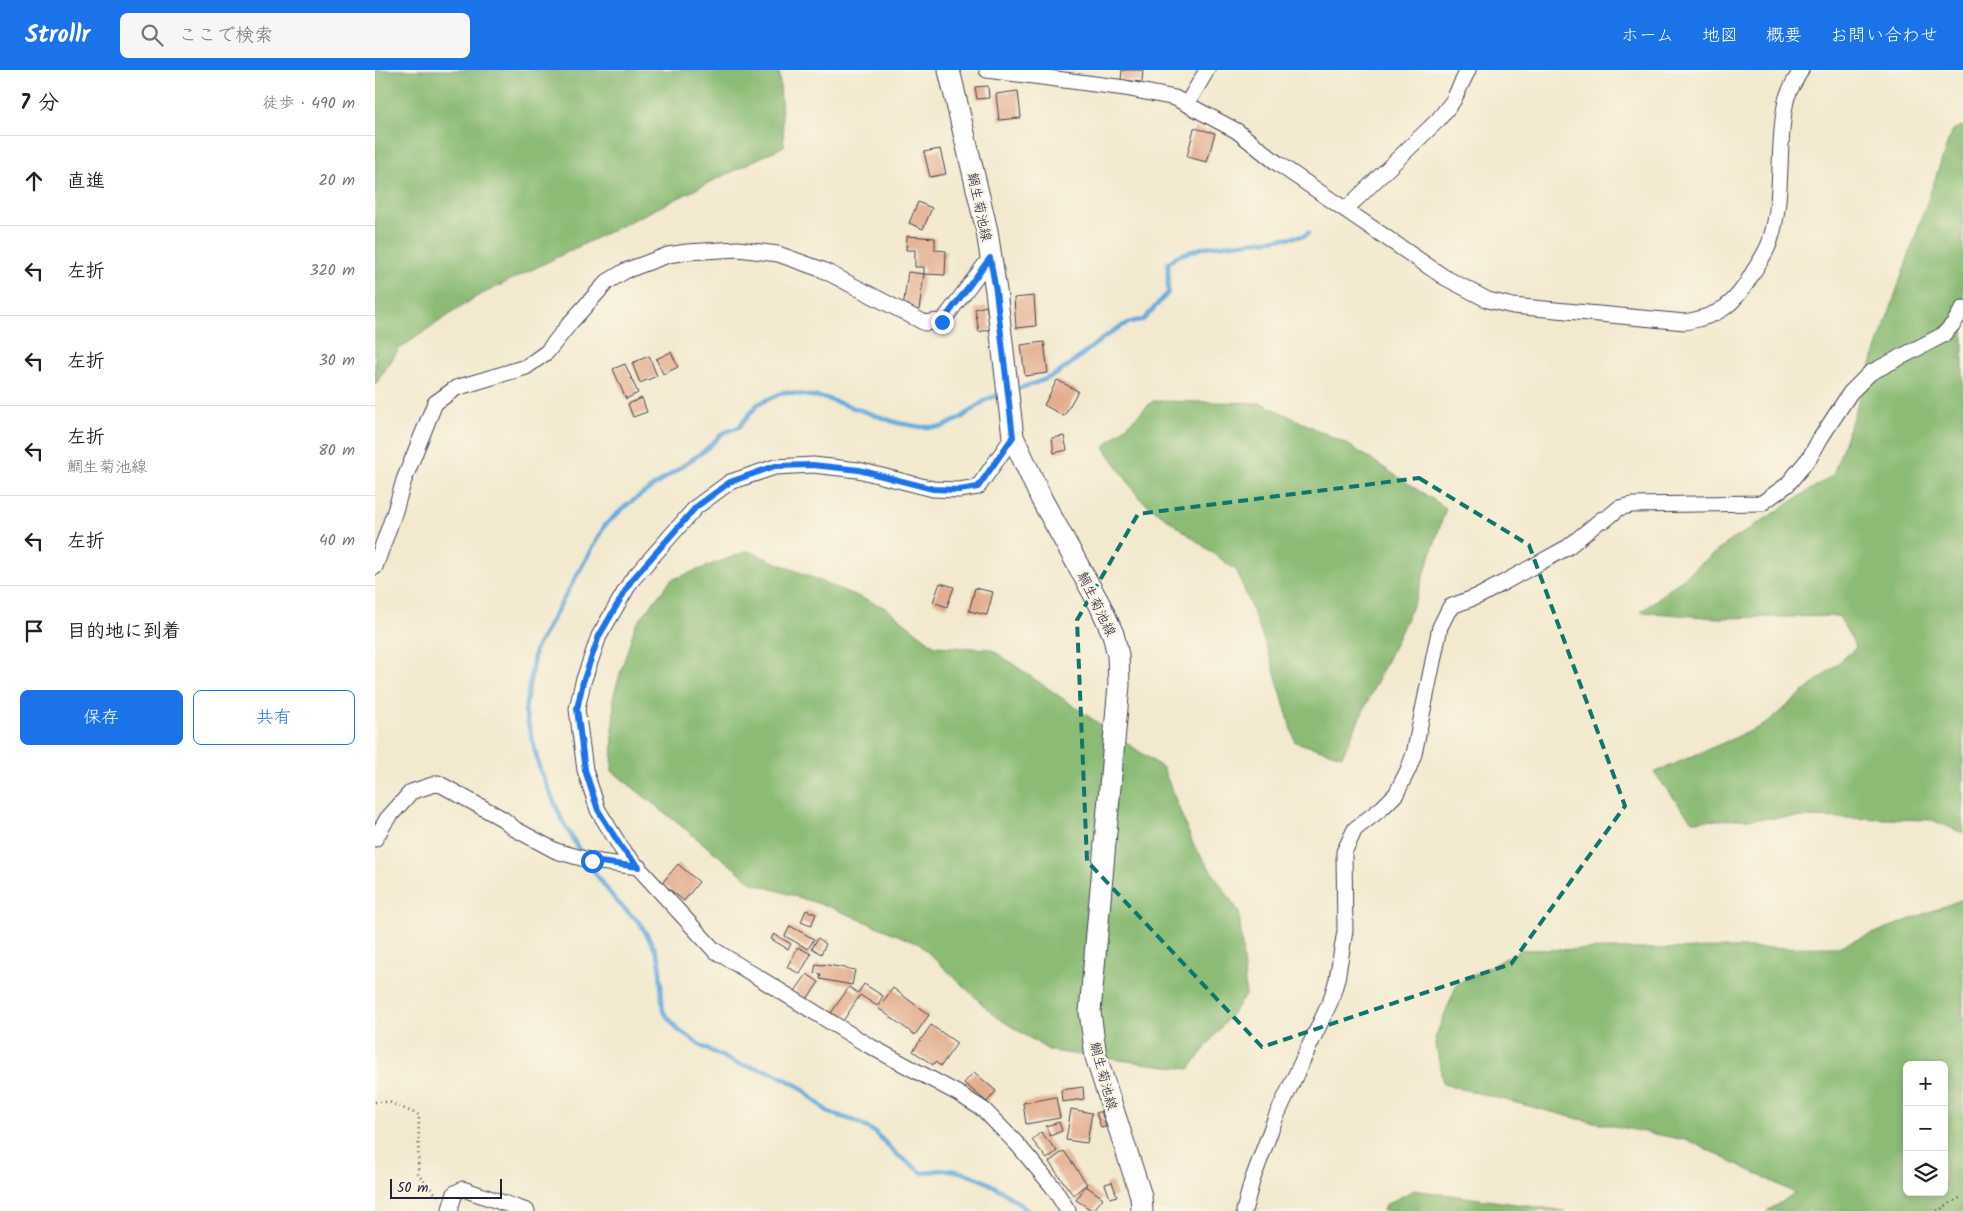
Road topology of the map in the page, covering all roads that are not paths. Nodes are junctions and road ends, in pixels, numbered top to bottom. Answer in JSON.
{"nodes":[{"id":1,"x":953,"y":70,"type":"edge"},
{"id":2,"x":987,"y":70,"type":"edge"},
{"id":3,"x":1207,"y":70,"type":"edge"},
{"id":4,"x":1468,"y":70,"type":"edge"},
{"id":5,"x":1801,"y":70,"type":"edge"},
{"id":6,"x":1187,"y":104,"type":"junction"},
{"id":7,"x":1346,"y":209,"type":"junction"},
{"id":8,"x":990,"y":258,"type":"junction"},
{"id":9,"x":1963,"y":308,"type":"edge"},
{"id":10,"x":1013,"y":437,"type":"junction"},
{"id":11,"x":375,"y":567,"type":"edge"},
{"id":12,"x":375,"y":839,"type":"edge"},
{"id":13,"x":639,"y":867,"type":"junction"},
{"id":14,"x":450,"y":1210,"type":"edge"},
{"id":15,"x":527,"y":1211,"type":"edge"},
{"id":16,"x":1068,"y":1211,"type":"edge"},
{"id":17,"x":1142,"y":1211,"type":"edge"},
{"id":18,"x":1244,"y":1211,"type":"edge"}],
"edges":[{"from":1,"to":8,"type":"main road","name":"鯛生菊池線"},
{"from":2,"to":6,"type":"street"},
{"from":3,"to":6,"type":"street"},
{"from":4,"to":7,"type":"street"},
{"from":5,"to":7,"type":"street"},
{"from":6,"to":7,"type":"street"},
{"from":8,"to":10,"type":"main road","name":"鯛生菊池線"},
{"from":8,"to":11,"type":"street"},
{"from":9,"to":18,"type":"street"},
{"from":10,"to":13,"type":"street"},
{"from":10,"to":17,"type":"main road","name":"鯛生菊池線"},
{"from":12,"to":13,"type":"street"},
{"from":13,"to":16,"type":"street"},
{"from":14,"to":15,"type":"street"}]}
